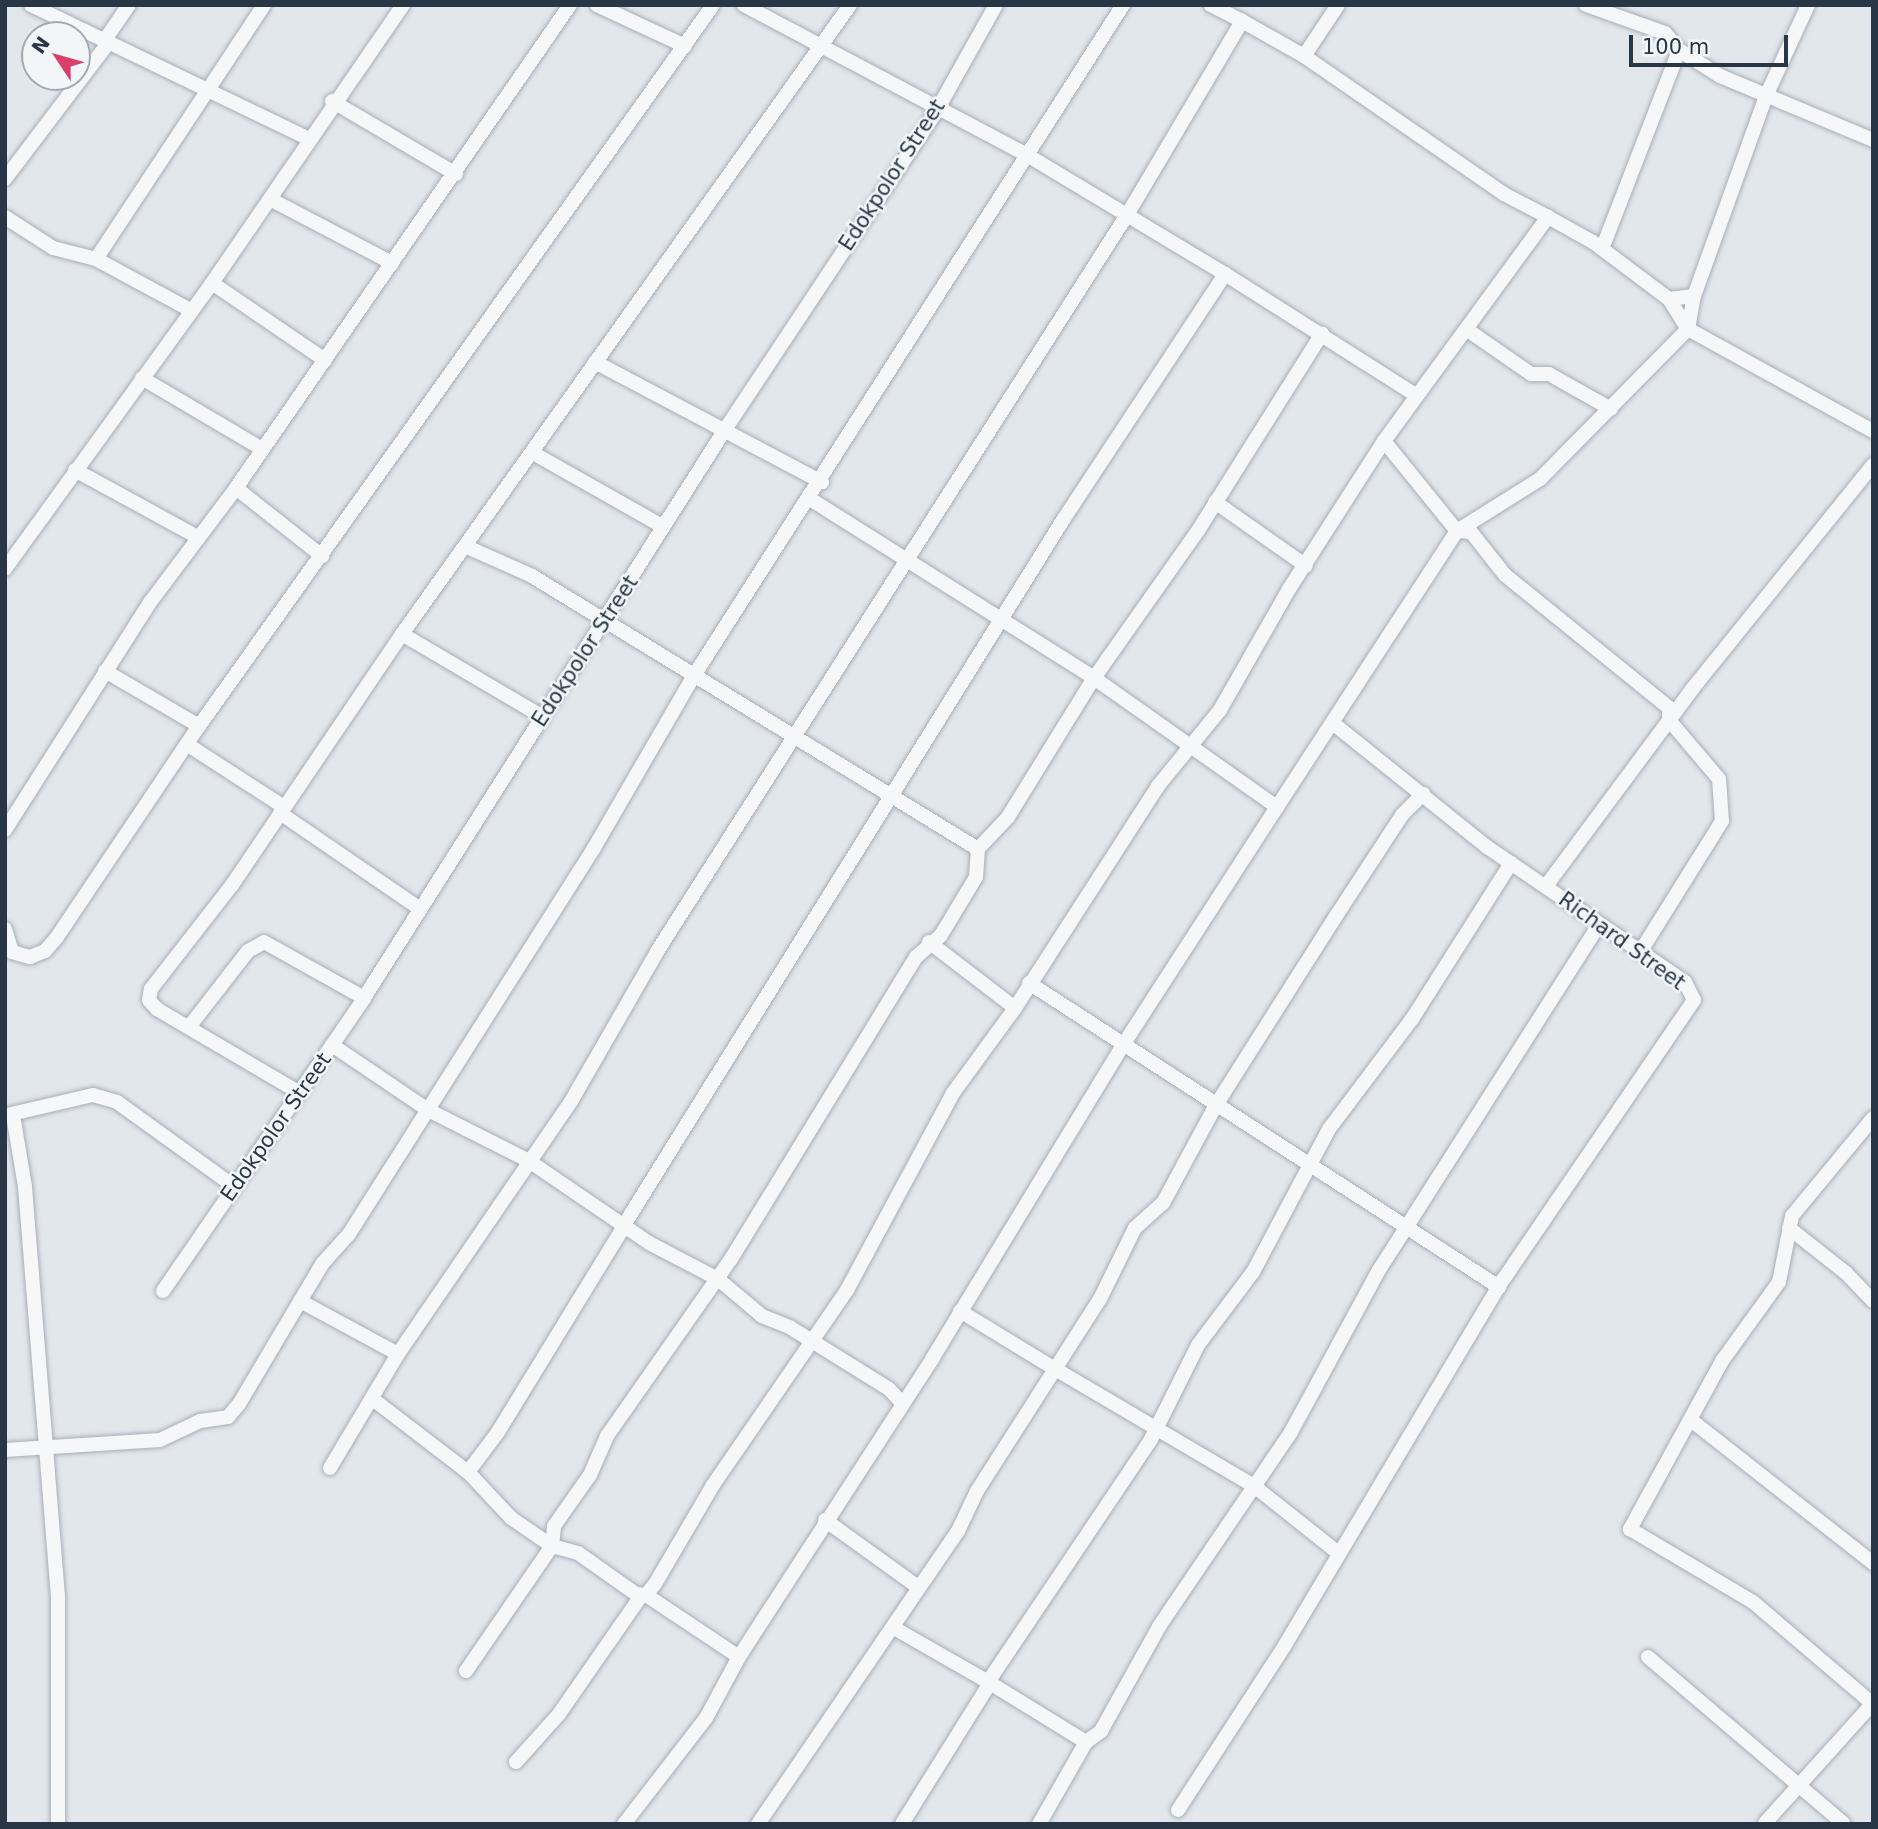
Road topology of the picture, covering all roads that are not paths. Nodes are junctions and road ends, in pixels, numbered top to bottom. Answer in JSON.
{"nodes":[{"id":1,"x":31,"y":5,"type":"edge"},
{"id":2,"x":129,"y":5,"type":"edge"},
{"id":3,"x":264,"y":5,"type":"edge"},
{"id":4,"x":403,"y":5,"type":"edge"},
{"id":5,"x":570,"y":5,"type":"edge"},
{"id":6,"x":597,"y":5,"type":"edge"},
{"id":7,"x":713,"y":5,"type":"edge"},
{"id":8,"x":744,"y":5,"type":"edge"},
{"id":9,"x":850,"y":5,"type":"edge"},
{"id":10,"x":996,"y":5,"type":"edge"},
{"id":11,"x":1123,"y":5,"type":"edge"},
{"id":12,"x":1211,"y":5,"type":"edge"},
{"id":13,"x":1338,"y":5,"type":"edge"},
{"id":14,"x":1586,"y":5,"type":"edge"},
{"id":15,"x":1808,"y":5,"type":"edge"},
{"id":16,"x":1242,"y":21,"type":"junction"},
{"id":17,"x":106,"y":42,"type":"junction"},
{"id":18,"x":685,"y":46,"type":"junction"},
{"id":19,"x":820,"y":48,"type":"junction"},
{"id":20,"x":1679,"y":50,"type":"junction"},
{"id":21,"x":1304,"y":56,"type":"junction"},
{"id":22,"x":210,"y":88,"type":"junction"},
{"id":23,"x":1766,"y":96,"type":"junction"},
{"id":24,"x":332,"y":101,"type":"junction"},
{"id":25,"x":937,"y":110,"type":"junction"},
{"id":26,"x":307,"y":138,"type":"junction"},
{"id":27,"x":1873,"y":140,"type":"edge"},
{"id":28,"x":1029,"y":156,"type":"junction"},
{"id":29,"x":456,"y":174,"type":"junction"},
{"id":30,"x":5,"y":179,"type":"edge"},
{"id":31,"x":270,"y":198,"type":"junction"},
{"id":32,"x":1127,"y":215,"type":"junction"},
{"id":33,"x":1548,"y":217,"type":"junction"},
{"id":34,"x":5,"y":218,"type":"edge"},
{"id":35,"x":1602,"y":249,"type":"junction"},
{"id":36,"x":96,"y":259,"type":"junction"},
{"id":37,"x":392,"y":263,"type":"junction"},
{"id":38,"x":1225,"y":274,"type":"junction"},
{"id":39,"x":212,"y":283,"type":"junction"},
{"id":40,"x":1694,"y":296,"type":"junction"},
{"id":41,"x":1669,"y":299,"type":"junction"},
{"id":42,"x":191,"y":311,"type":"junction"},
{"id":43,"x":1688,"y":329,"type":"junction"},
{"id":44,"x":1469,"y":331,"type":"junction"},
{"id":45,"x":1322,"y":334,"type":"junction"},
{"id":46,"x":325,"y":360,"type":"junction"},
{"id":47,"x":596,"y":362,"type":"junction"},
{"id":48,"x":142,"y":378,"type":"junction"},
{"id":49,"x":1417,"y":396,"type":"junction"},
{"id":50,"x":1611,"y":409,"type":"junction"},
{"id":51,"x":726,"y":428,"type":"junction"},
{"id":52,"x":1873,"y":432,"type":"edge"},
{"id":53,"x":1384,"y":441,"type":"junction"},
{"id":54,"x":262,"y":449,"type":"junction"},
{"id":55,"x":533,"y":453,"type":"junction"},
{"id":56,"x":1873,"y":465,"type":"edge"},
{"id":57,"x":75,"y":470,"type":"junction"},
{"id":58,"x":822,"y":482,"type":"junction"},
{"id":59,"x":236,"y":488,"type":"junction"},
{"id":60,"x":810,"y":499,"type":"junction"},
{"id":61,"x":1215,"y":502,"type":"junction"},
{"id":62,"x":664,"y":527,"type":"junction"},
{"id":63,"x":1458,"y":531,"type":"junction"},
{"id":64,"x":199,"y":538,"type":"junction"},
{"id":65,"x":467,"y":547,"type":"junction"},
{"id":66,"x":322,"y":556,"type":"junction"},
{"id":67,"x":908,"y":557,"type":"junction"},
{"id":68,"x":1306,"y":566,"type":"junction"},
{"id":69,"x":5,"y":569,"type":"edge"},
{"id":70,"x":604,"y":621,"type":"junction"},
{"id":71,"x":1002,"y":621,"type":"junction"},
{"id":72,"x":402,"y":634,"type":"junction"},
{"id":73,"x":105,"y":671,"type":"junction"},
{"id":74,"x":695,"y":674,"type":"junction"},
{"id":75,"x":1094,"y":678,"type":"junction"},
{"id":76,"x":543,"y":717,"type":"junction"},
{"id":77,"x":1669,"y":720,"type":"junction"},
{"id":78,"x":1335,"y":725,"type":"junction"},
{"id":79,"x":199,"y":726,"type":"junction"},
{"id":80,"x":794,"y":735,"type":"junction"},
{"id":81,"x":1189,"y":744,"type":"junction"},
{"id":82,"x":188,"y":745,"type":"junction"},
{"id":83,"x":1423,"y":794,"type":"junction"},
{"id":84,"x":889,"y":799,"type":"junction"},
{"id":85,"x":1277,"y":807,"type":"junction"},
{"id":86,"x":282,"y":810,"type":"junction"},
{"id":87,"x":5,"y":830,"type":"edge"},
{"id":88,"x":978,"y":849,"type":"junction"},
{"id":89,"x":1511,"y":863,"type":"junction"},
{"id":90,"x":1546,"y":886,"type":"junction"},
{"id":91,"x":420,"y":909,"type":"junction"},
{"id":92,"x":1599,"y":925,"type":"junction"},
{"id":93,"x":5,"y":929,"type":"edge"},
{"id":94,"x":929,"y":942,"type":"junction"},
{"id":95,"x":1640,"y":952,"type":"junction"},
{"id":96,"x":1029,"y":983,"type":"junction"},
{"id":97,"x":364,"y":998,"type":"junction"},
{"id":98,"x":1015,"y":1009,"type":"junction"},
{"id":99,"x":189,"y":1027,"type":"junction"},
{"id":100,"x":332,"y":1045,"type":"junction"},
{"id":101,"x":1123,"y":1045,"type":"junction"},
{"id":102,"x":300,"y":1093,"type":"junction"},
{"id":103,"x":1216,"y":1105,"type":"junction"},
{"id":104,"x":428,"y":1110,"type":"junction"},
{"id":105,"x":9,"y":1115,"type":"edge"},
{"id":106,"x":1873,"y":1118,"type":"edge"},
{"id":107,"x":529,"y":1161,"type":"junction"},
{"id":108,"x":1314,"y":1167,"type":"junction"},
{"id":109,"x":234,"y":1186,"type":"junction"},
{"id":110,"x":624,"y":1225,"type":"junction"},
{"id":111,"x":1405,"y":1227,"type":"junction"},
{"id":112,"x":1789,"y":1228,"type":"junction"},
{"id":113,"x":718,"y":1279,"type":"junction"},
{"id":114,"x":1499,"y":1287,"type":"junction"},
{"id":115,"x":163,"y":1291,"type":"dead end"},
{"id":116,"x":300,"y":1301,"type":"junction"},
{"id":117,"x":1873,"y":1301,"type":"edge"},
{"id":118,"x":960,"y":1311,"type":"junction"},
{"id":119,"x":809,"y":1342,"type":"junction"},
{"id":120,"x":398,"y":1354,"type":"junction"},
{"id":121,"x":1056,"y":1370,"type":"junction"},
{"id":122,"x":374,"y":1400,"type":"junction"},
{"id":123,"x":902,"y":1403,"type":"junction"},
{"id":124,"x":1692,"y":1420,"type":"junction"},
{"id":125,"x":1155,"y":1428,"type":"junction"},
{"id":126,"x":46,"y":1445,"type":"junction"},
{"id":127,"x":5,"y":1450,"type":"edge"},
{"id":128,"x":330,"y":1468,"type":"dead end"},
{"id":129,"x":468,"y":1472,"type":"junction"},
{"id":130,"x":1254,"y":1486,"type":"junction"},
{"id":131,"x":825,"y":1520,"type":"junction"},
{"id":132,"x":552,"y":1546,"type":"junction"},
{"id":133,"x":1338,"y":1552,"type":"junction"},
{"id":134,"x":1873,"y":1563,"type":"edge"},
{"id":135,"x":918,"y":1587,"type":"junction"},
{"id":136,"x":644,"y":1595,"type":"junction"},
{"id":137,"x":894,"y":1628,"type":"junction"},
{"id":138,"x":739,"y":1657,"type":"junction"},
{"id":139,"x":1648,"y":1657,"type":"dead end"},
{"id":140,"x":466,"y":1671,"type":"dead end"},
{"id":141,"x":989,"y":1683,"type":"junction"},
{"id":142,"x":1872,"y":1704,"type":"edge"},
{"id":143,"x":1086,"y":1742,"type":"junction"},
{"id":144,"x":516,"y":1762,"type":"dead end"},
{"id":145,"x":1798,"y":1788,"type":"junction"},
{"id":146,"x":1178,"y":1810,"type":"dead end"},
{"id":147,"x":1765,"y":1823,"type":"edge"},
{"id":148,"x":58,"y":1824,"type":"edge"},
{"id":149,"x":624,"y":1824,"type":"edge"},
{"id":150,"x":758,"y":1824,"type":"edge"},
{"id":151,"x":902,"y":1824,"type":"edge"},
{"id":152,"x":1039,"y":1824,"type":"edge"},
{"id":153,"x":1844,"y":1824,"type":"edge"}],
"edges":[{"from":1,"to":17,"type":"street"},
{"from":2,"to":17,"type":"street"},
{"from":3,"to":22,"type":"street"},
{"from":4,"to":24,"type":"street"},
{"from":5,"to":29,"type":"street"},
{"from":6,"to":18,"type":"street"},
{"from":7,"to":18,"type":"street"},
{"from":8,"to":19,"type":"street"},
{"from":9,"to":19,"type":"street"},
{"from":10,"to":25,"type":"street","name":"Edokpolor Street"},
{"from":11,"to":28,"type":"street"},
{"from":12,"to":16,"type":"street"},
{"from":13,"to":21,"type":"street"},
{"from":14,"to":20,"type":"street"},
{"from":15,"to":23,"type":"street"},
{"from":16,"to":21,"type":"street"},
{"from":16,"to":32,"type":"street"},
{"from":17,"to":22,"type":"street"},
{"from":17,"to":30,"type":"street"},
{"from":18,"to":66,"type":"street"},
{"from":19,"to":25,"type":"street"},
{"from":19,"to":47,"type":"street"},
{"from":20,"to":23,"type":"street"},
{"from":20,"to":35,"type":"street"},
{"from":21,"to":33,"type":"street"},
{"from":22,"to":26,"type":"street"},
{"from":22,"to":36,"type":"street"},
{"from":23,"to":27,"type":"street"},
{"from":23,"to":40,"type":"street"},
{"from":24,"to":26,"type":"street"},
{"from":24,"to":29,"type":"street"},
{"from":25,"to":28,"type":"street"},
{"from":25,"to":51,"type":"street","name":"Edokpolor Street"},
{"from":26,"to":31,"type":"street"},
{"from":28,"to":32,"type":"street"},
{"from":28,"to":58,"type":"street"},
{"from":29,"to":37,"type":"street"},
{"from":31,"to":37,"type":"street"},
{"from":31,"to":39,"type":"street"},
{"from":32,"to":38,"type":"street"},
{"from":32,"to":67,"type":"street"},
{"from":33,"to":35,"type":"street"},
{"from":33,"to":44,"type":"street"},
{"from":34,"to":36,"type":"street"},
{"from":35,"to":41,"type":"street"},
{"from":36,"to":42,"type":"street"},
{"from":37,"to":46,"type":"street"},
{"from":38,"to":45,"type":"street"},
{"from":38,"to":71,"type":"street"},
{"from":39,"to":42,"type":"street"},
{"from":39,"to":46,"type":"street"},
{"from":40,"to":41,"type":"street"},
{"from":40,"to":43,"type":"street"},
{"from":41,"to":43,"type":"street"},
{"from":42,"to":48,"type":"street"},
{"from":43,"to":50,"type":"street"},
{"from":43,"to":52,"type":"street"},
{"from":44,"to":49,"type":"street"},
{"from":44,"to":50,"type":"street"},
{"from":45,"to":49,"type":"street"},
{"from":45,"to":61,"type":"street"},
{"from":46,"to":54,"type":"street"},
{"from":47,"to":51,"type":"street"},
{"from":47,"to":55,"type":"street"},
{"from":48,"to":54,"type":"street"},
{"from":48,"to":57,"type":"street"},
{"from":49,"to":53,"type":"street"},
{"from":50,"to":63,"type":"street"},
{"from":51,"to":58,"type":"street"},
{"from":51,"to":62,"type":"street","name":"Edokpolor Street"},
{"from":53,"to":63,"type":"street"},
{"from":53,"to":68,"type":"street"},
{"from":54,"to":59,"type":"street"},
{"from":55,"to":62,"type":"street"},
{"from":55,"to":65,"type":"street"},
{"from":56,"to":77,"type":"street"},
{"from":57,"to":64,"type":"street"},
{"from":57,"to":69,"type":"street"},
{"from":58,"to":60,"type":"street"},
{"from":59,"to":64,"type":"street"},
{"from":59,"to":66,"type":"street"},
{"from":60,"to":67,"type":"street"},
{"from":60,"to":74,"type":"street"},
{"from":61,"to":68,"type":"street"},
{"from":61,"to":75,"type":"street"},
{"from":62,"to":70,"type":"street","name":"Edokpolor Street"},
{"from":63,"to":77,"type":"street"},
{"from":63,"to":78,"type":"street"},
{"from":64,"to":73,"type":"street"},
{"from":65,"to":70,"type":"street"},
{"from":65,"to":72,"type":"street"},
{"from":66,"to":79,"type":"street"},
{"from":67,"to":71,"type":"street"},
{"from":67,"to":80,"type":"street"},
{"from":68,"to":81,"type":"street"},
{"from":70,"to":74,"type":"street"},
{"from":70,"to":76,"type":"street","name":"Edokpolor Street"},
{"from":71,"to":75,"type":"street"},
{"from":71,"to":84,"type":"street"},
{"from":72,"to":76,"type":"street"},
{"from":72,"to":86,"type":"street"},
{"from":73,"to":79,"type":"street"},
{"from":73,"to":87,"type":"street"},
{"from":74,"to":80,"type":"street"},
{"from":74,"to":104,"type":"street"},
{"from":75,"to":81,"type":"street"},
{"from":75,"to":88,"type":"street"},
{"from":76,"to":91,"type":"street","name":"Edokpolor Street"},
{"from":77,"to":90,"type":"street"},
{"from":77,"to":95,"type":"street"},
{"from":78,"to":83,"type":"street","name":"Richard Street"},
{"from":78,"to":85,"type":"street"},
{"from":79,"to":82,"type":"street"},
{"from":80,"to":84,"type":"street"},
{"from":80,"to":107,"type":"street"},
{"from":81,"to":85,"type":"street"},
{"from":81,"to":96,"type":"street"},
{"from":82,"to":86,"type":"street"},
{"from":82,"to":93,"type":"street"},
{"from":83,"to":89,"type":"street","name":"Richard Street"},
{"from":83,"to":103,"type":"street"},
{"from":84,"to":88,"type":"street"},
{"from":84,"to":110,"type":"street"},
{"from":85,"to":101,"type":"street"},
{"from":86,"to":91,"type":"street"},
{"from":86,"to":99,"type":"street"},
{"from":88,"to":94,"type":"street"},
{"from":89,"to":90,"type":"street","name":"Richard Street"},
{"from":89,"to":108,"type":"street"},
{"from":90,"to":92,"type":"street","name":"Richard Street"},
{"from":91,"to":97,"type":"street","name":"Edokpolor Street"},
{"from":92,"to":95,"type":"street","name":"Richard Street"},
{"from":92,"to":111,"type":"street"},
{"from":94,"to":98,"type":"street"},
{"from":94,"to":113,"type":"street"},
{"from":95,"to":114,"type":"street","name":"Richard Street"},
{"from":96,"to":98,"type":"street"},
{"from":96,"to":101,"type":"street"},
{"from":97,"to":99,"type":"street"},
{"from":97,"to":100,"type":"street","name":"Edokpolor Street"},
{"from":98,"to":119,"type":"street"},
{"from":99,"to":102,"type":"street"},
{"from":100,"to":102,"type":"street","name":"Edokpolor Street"},
{"from":100,"to":104,"type":"street"},
{"from":101,"to":103,"type":"street"},
{"from":101,"to":118,"type":"street"},
{"from":102,"to":109,"type":"street","name":"Edokpolor Street"},
{"from":103,"to":108,"type":"street"},
{"from":103,"to":121,"type":"street"},
{"from":104,"to":107,"type":"street"},
{"from":104,"to":116,"type":"street"},
{"from":105,"to":109,"type":"street"},
{"from":105,"to":126,"type":"street"},
{"from":106,"to":112,"type":"street"},
{"from":107,"to":110,"type":"street"},
{"from":107,"to":120,"type":"street"},
{"from":108,"to":111,"type":"street"},
{"from":108,"to":125,"type":"street"},
{"from":109,"to":115,"type":"street","name":"Edokpolor Street"},
{"from":110,"to":113,"type":"street"},
{"from":110,"to":129,"type":"street"},
{"from":111,"to":114,"type":"street"},
{"from":111,"to":130,"type":"street"},
{"from":112,"to":117,"type":"street"},
{"from":112,"to":124,"type":"street"},
{"from":113,"to":119,"type":"street"},
{"from":113,"to":132,"type":"street"},
{"from":114,"to":133,"type":"street"},
{"from":116,"to":120,"type":"street"},
{"from":116,"to":126,"type":"street"},
{"from":118,"to":121,"type":"street"},
{"from":118,"to":123,"type":"street"},
{"from":119,"to":123,"type":"street"},
{"from":119,"to":136,"type":"street"},
{"from":120,"to":122,"type":"street"},
{"from":121,"to":125,"type":"street"},
{"from":121,"to":135,"type":"street"},
{"from":122,"to":128,"type":"street"},
{"from":122,"to":129,"type":"street"},
{"from":123,"to":131,"type":"street"},
{"from":124,"to":134,"type":"street"},
{"from":124,"to":142,"type":"street"},
{"from":125,"to":130,"type":"street"},
{"from":125,"to":141,"type":"street"},
{"from":126,"to":127,"type":"street"},
{"from":126,"to":148,"type":"street"},
{"from":129,"to":132,"type":"street"},
{"from":130,"to":133,"type":"street"},
{"from":130,"to":143,"type":"street"},
{"from":131,"to":135,"type":"street"},
{"from":131,"to":138,"type":"street"},
{"from":132,"to":136,"type":"street"},
{"from":132,"to":140,"type":"street"},
{"from":133,"to":146,"type":"street"},
{"from":135,"to":137,"type":"street"},
{"from":136,"to":138,"type":"street"},
{"from":136,"to":144,"type":"street"},
{"from":137,"to":141,"type":"street"},
{"from":137,"to":150,"type":"street"},
{"from":138,"to":149,"type":"street"},
{"from":139,"to":145,"type":"street"},
{"from":141,"to":143,"type":"street"},
{"from":141,"to":151,"type":"street"},
{"from":142,"to":145,"type":"street"},
{"from":143,"to":152,"type":"street"},
{"from":145,"to":147,"type":"street"},
{"from":145,"to":153,"type":"street"}]}
